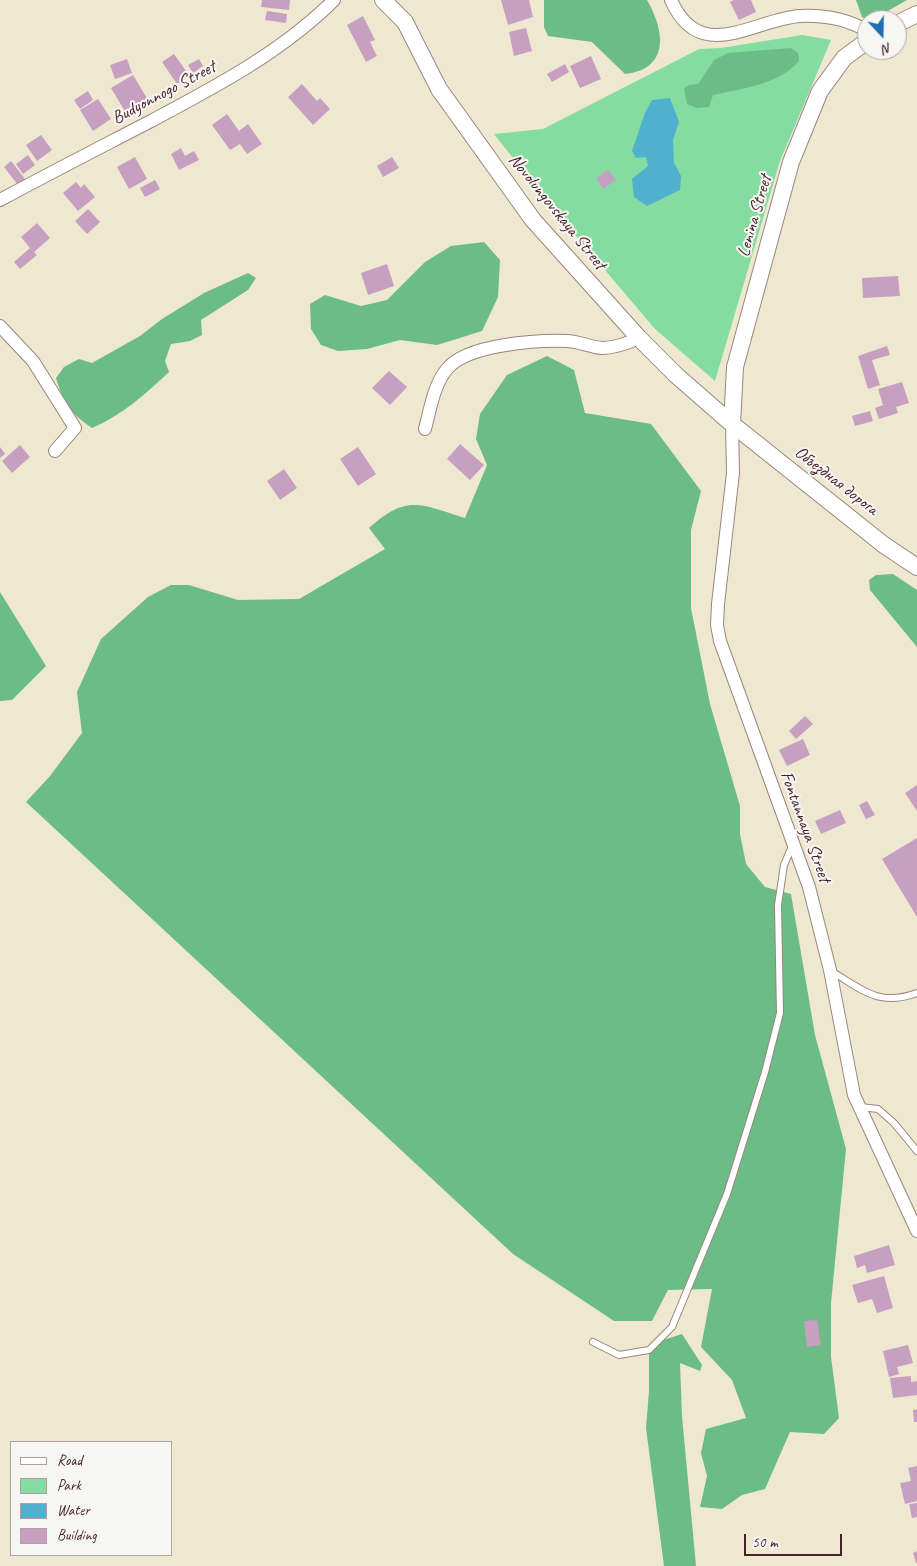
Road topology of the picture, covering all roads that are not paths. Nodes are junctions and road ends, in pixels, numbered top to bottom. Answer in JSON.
{"nodes":[{"id":1,"x":334,"y":0,"type":"edge"},
{"id":2,"x":383,"y":0,"type":"edge"},
{"id":3,"x":671,"y":0,"type":"edge"},
{"id":4,"x":857,"y":26,"type":"edge"},
{"id":5,"x":857,"y":48,"type":"edge"},
{"id":6,"x":0,"y":200,"type":"edge"},
{"id":7,"x":0,"y":326,"type":"edge"},
{"id":8,"x":639,"y":338,"type":"junction"},
{"id":9,"x":732,"y":424,"type":"junction"},
{"id":10,"x":425,"y":429,"type":"dead end"},
{"id":11,"x":55,"y":451,"type":"dead end"},
{"id":12,"x":917,"y":567,"type":"edge"},
{"id":13,"x":793,"y":844,"type":"junction"},
{"id":14,"x":830,"y":970,"type":"junction"},
{"id":15,"x":917,"y":993,"type":"edge"},
{"id":16,"x":860,"y":1107,"type":"junction"},
{"id":17,"x":917,"y":1151,"type":"edge"},
{"id":18,"x":917,"y":1231,"type":"edge"},
{"id":19,"x":593,"y":1342,"type":"dead end"}],
"edges":[{"from":1,"to":6,"type":"street","name":"Budyonnogo Street"},
{"from":2,"to":8,"type":"street","name":"Novolungovskaya Street"},
{"from":3,"to":4,"type":"street"},
{"from":5,"to":9,"type":"street","name":"Lenina Street"},
{"from":7,"to":11,"type":"street"},
{"from":8,"to":9,"type":"street","name":"Novolungovskaya Street"},
{"from":8,"to":10,"type":"street"},
{"from":9,"to":12,"type":"street","name":"Объездная дорога"},
{"from":9,"to":13,"type":"street","name":"Fontannaya Street"},
{"from":13,"to":14,"type":"street","name":"Fontannaya Street"},
{"from":13,"to":19,"type":"lane"},
{"from":14,"to":15,"type":"lane"},
{"from":14,"to":16,"type":"street","name":"Fontannaya Street"},
{"from":16,"to":17,"type":"lane"},
{"from":16,"to":18,"type":"street","name":"Fontannaya Street"}]}
